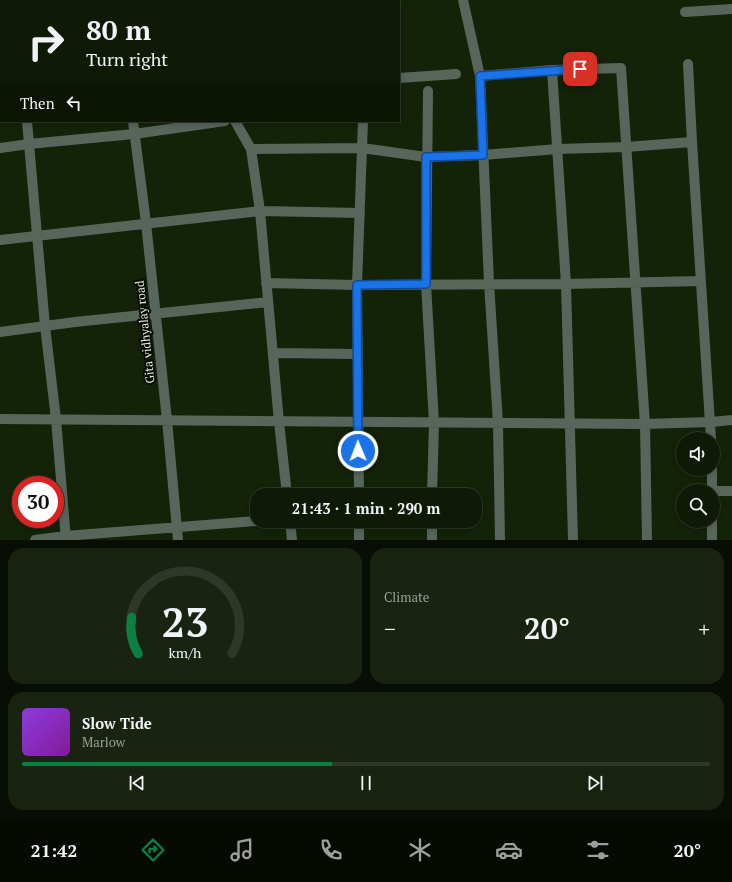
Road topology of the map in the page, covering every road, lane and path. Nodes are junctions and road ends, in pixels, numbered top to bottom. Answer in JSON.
{"nodes":[{"id":1,"x":463,"y":0,"type":"edge"},
{"id":2,"x":732,"y":9,"type":"edge"},
{"id":3,"x":685,"y":12,"type":"dead end"},
{"id":4,"x":688,"y":64,"type":"dead end"},
{"id":5,"x":552,"y":70,"type":"junction"},
{"id":6,"x":456,"y":74,"type":"dead end"},
{"id":7,"x":480,"y":76,"type":"junction"},
{"id":8,"x":400,"y":78,"type":"edge"},
{"id":9,"x":428,"y":91,"type":"dead end"},
{"id":10,"x":26,"y":122,"type":"edge"},
{"id":11,"x":133,"y":122,"type":"edge"},
{"id":12,"x":218,"y":122,"type":"edge"},
{"id":13,"x":236,"y":122,"type":"edge"},
{"id":14,"x":363,"y":122,"type":"edge"},
{"id":15,"x":134,"y":134,"type":"junction"},
{"id":16,"x":692,"y":142,"type":"junction"},
{"id":17,"x":29,"y":144,"type":"junction"},
{"id":18,"x":626,"y":147,"type":"junction"},
{"id":19,"x":0,"y":148,"type":"edge"},
{"id":20,"x":362,"y":148,"type":"junction"},
{"id":21,"x":251,"y":149,"type":"junction"},
{"id":22,"x":558,"y":149,"type":"junction"},
{"id":23,"x":483,"y":155,"type":"junction"},
{"id":24,"x":426,"y":157,"type":"junction"},
{"id":25,"x":260,"y":211,"type":"junction"},
{"id":26,"x":360,"y":213,"type":"junction"},
{"id":27,"x":146,"y":223,"type":"junction"},
{"id":28,"x":37,"y":236,"type":"junction"},
{"id":29,"x":0,"y":240,"type":"edge"},
{"id":30,"x":701,"y":281,"type":"junction"},
{"id":31,"x":266,"y":283,"type":"junction"},
{"id":32,"x":489,"y":283,"type":"junction"},
{"id":33,"x":635,"y":283,"type":"junction"},
{"id":34,"x":426,"y":284,"type":"junction"},
{"id":35,"x":566,"y":284,"type":"junction"},
{"id":36,"x":357,"y":285,"type":"junction"},
{"id":37,"x":268,"y":302,"type":"junction"},
{"id":38,"x":156,"y":314,"type":"junction"},
{"id":39,"x":45,"y":326,"type":"junction"},
{"id":40,"x":0,"y":332,"type":"edge"},
{"id":41,"x":273,"y":353,"type":"junction"},
{"id":42,"x":357,"y":354,"type":"junction"},
{"id":43,"x":56,"y":419,"type":"junction"},
{"id":44,"x":0,"y":420,"type":"edge"},
{"id":45,"x":168,"y":420,"type":"junction"},
{"id":46,"x":732,"y":420,"type":"edge"},
{"id":47,"x":279,"y":422,"type":"junction"},
{"id":48,"x":357,"y":422,"type":"junction"},
{"id":49,"x":711,"y":422,"type":"junction"},
{"id":50,"x":434,"y":423,"type":"junction"},
{"id":51,"x":498,"y":423,"type":"junction"},
{"id":52,"x":570,"y":424,"type":"junction"},
{"id":53,"x":645,"y":424,"type":"junction"},
{"id":54,"x":711,"y":432,"type":"edge"},
{"id":55,"x":286,"y":488,"type":"edge"},
{"id":56,"x":359,"y":488,"type":"edge"},
{"id":57,"x":432,"y":488,"type":"edge"},
{"id":58,"x":732,"y":490,"type":"edge"},
{"id":59,"x":720,"y":491,"type":"edge"},
{"id":60,"x":250,"y":522,"type":"edge"},
{"id":61,"x":176,"y":527,"type":"junction"},
{"id":62,"x":291,"y":528,"type":"edge"},
{"id":63,"x":359,"y":528,"type":"edge"},
{"id":64,"x":432,"y":528,"type":"edge"},
{"id":65,"x":712,"y":528,"type":"edge"},
{"id":66,"x":65,"y":538,"type":"edge"},
{"id":67,"x":35,"y":540,"type":"edge"},
{"id":68,"x":178,"y":540,"type":"edge"},
{"id":69,"x":292,"y":540,"type":"edge"},
{"id":70,"x":360,"y":540,"type":"edge"},
{"id":71,"x":432,"y":540,"type":"edge"},
{"id":72,"x":500,"y":540,"type":"edge"},
{"id":73,"x":573,"y":540,"type":"edge"},
{"id":74,"x":648,"y":540,"type":"edge"},
{"id":75,"x":712,"y":540,"type":"edge"}],
"edges":[{"from":1,"to":7,"type":"street"},
{"from":2,"to":3,"type":"street"},
{"from":4,"to":16,"type":"street"},
{"from":5,"to":7,"type":"street"},
{"from":5,"to":18,"type":"street"},
{"from":5,"to":22,"type":"street"},
{"from":6,"to":8,"type":"street"},
{"from":7,"to":23,"type":"street"},
{"from":9,"to":24,"type":"street"},
{"from":10,"to":17,"type":"street"},
{"from":11,"to":15,"type":"street","name":"Gita vidhyalay road"},
{"from":12,"to":15,"type":"street"},
{"from":13,"to":21,"type":"street"},
{"from":14,"to":20,"type":"street"},
{"from":15,"to":17,"type":"street"},
{"from":15,"to":27,"type":"street","name":"Gita vidhyalay road"},
{"from":16,"to":18,"type":"street"},
{"from":16,"to":30,"type":"street"},
{"from":17,"to":19,"type":"street"},
{"from":17,"to":28,"type":"street"},
{"from":18,"to":22,"type":"street"},
{"from":18,"to":33,"type":"street"},
{"from":20,"to":21,"type":"street"},
{"from":20,"to":24,"type":"street"},
{"from":20,"to":26,"type":"street"},
{"from":21,"to":25,"type":"street"},
{"from":22,"to":23,"type":"street"},
{"from":22,"to":35,"type":"street"},
{"from":23,"to":24,"type":"street"},
{"from":23,"to":32,"type":"street"},
{"from":24,"to":34,"type":"street"},
{"from":25,"to":26,"type":"street"},
{"from":25,"to":27,"type":"street"},
{"from":25,"to":31,"type":"street"},
{"from":26,"to":36,"type":"street"},
{"from":27,"to":28,"type":"street"},
{"from":27,"to":38,"type":"street","name":"Gita vidhyalay road"},
{"from":28,"to":29,"type":"street"},
{"from":28,"to":39,"type":"street"},
{"from":30,"to":33,"type":"street"},
{"from":30,"to":49,"type":"street"},
{"from":31,"to":36,"type":"street"},
{"from":31,"to":37,"type":"street"},
{"from":32,"to":34,"type":"street"},
{"from":32,"to":35,"type":"street"},
{"from":32,"to":51,"type":"street"},
{"from":33,"to":35,"type":"street"},
{"from":33,"to":53,"type":"street"},
{"from":34,"to":36,"type":"street"},
{"from":34,"to":50,"type":"street"},
{"from":35,"to":52,"type":"street"},
{"from":36,"to":42,"type":"street"},
{"from":37,"to":38,"type":"street"},
{"from":37,"to":41,"type":"street"},
{"from":38,"to":39,"type":"street"},
{"from":38,"to":45,"type":"street","name":"Gita vidhyalay road"},
{"from":39,"to":40,"type":"street"},
{"from":39,"to":43,"type":"street"},
{"from":41,"to":42,"type":"street"},
{"from":41,"to":47,"type":"street"},
{"from":42,"to":48,"type":"street"},
{"from":43,"to":44,"type":"street"},
{"from":43,"to":45,"type":"street"},
{"from":43,"to":66,"type":"street"},
{"from":45,"to":47,"type":"street"},
{"from":45,"to":61,"type":"street","name":"Gita vidhyalay road"},
{"from":46,"to":49,"type":"street"},
{"from":47,"to":48,"type":"street"},
{"from":47,"to":55,"type":"street"},
{"from":48,"to":50,"type":"street"},
{"from":48,"to":56,"type":"street"},
{"from":49,"to":53,"type":"street"},
{"from":49,"to":54,"type":"street"},
{"from":50,"to":51,"type":"street"},
{"from":50,"to":57,"type":"street"},
{"from":51,"to":52,"type":"street"},
{"from":51,"to":72,"type":"street"},
{"from":52,"to":53,"type":"street"},
{"from":52,"to":73,"type":"street"},
{"from":53,"to":74,"type":"street"},
{"from":58,"to":59,"type":"street"},
{"from":60,"to":61,"type":"street"},
{"from":61,"to":66,"type":"street"},
{"from":61,"to":68,"type":"street","name":"Gita vidhyalay road"},
{"from":62,"to":69,"type":"street"},
{"from":63,"to":70,"type":"street"},
{"from":64,"to":71,"type":"street"},
{"from":65,"to":75,"type":"street"},
{"from":66,"to":67,"type":"street"}]}
